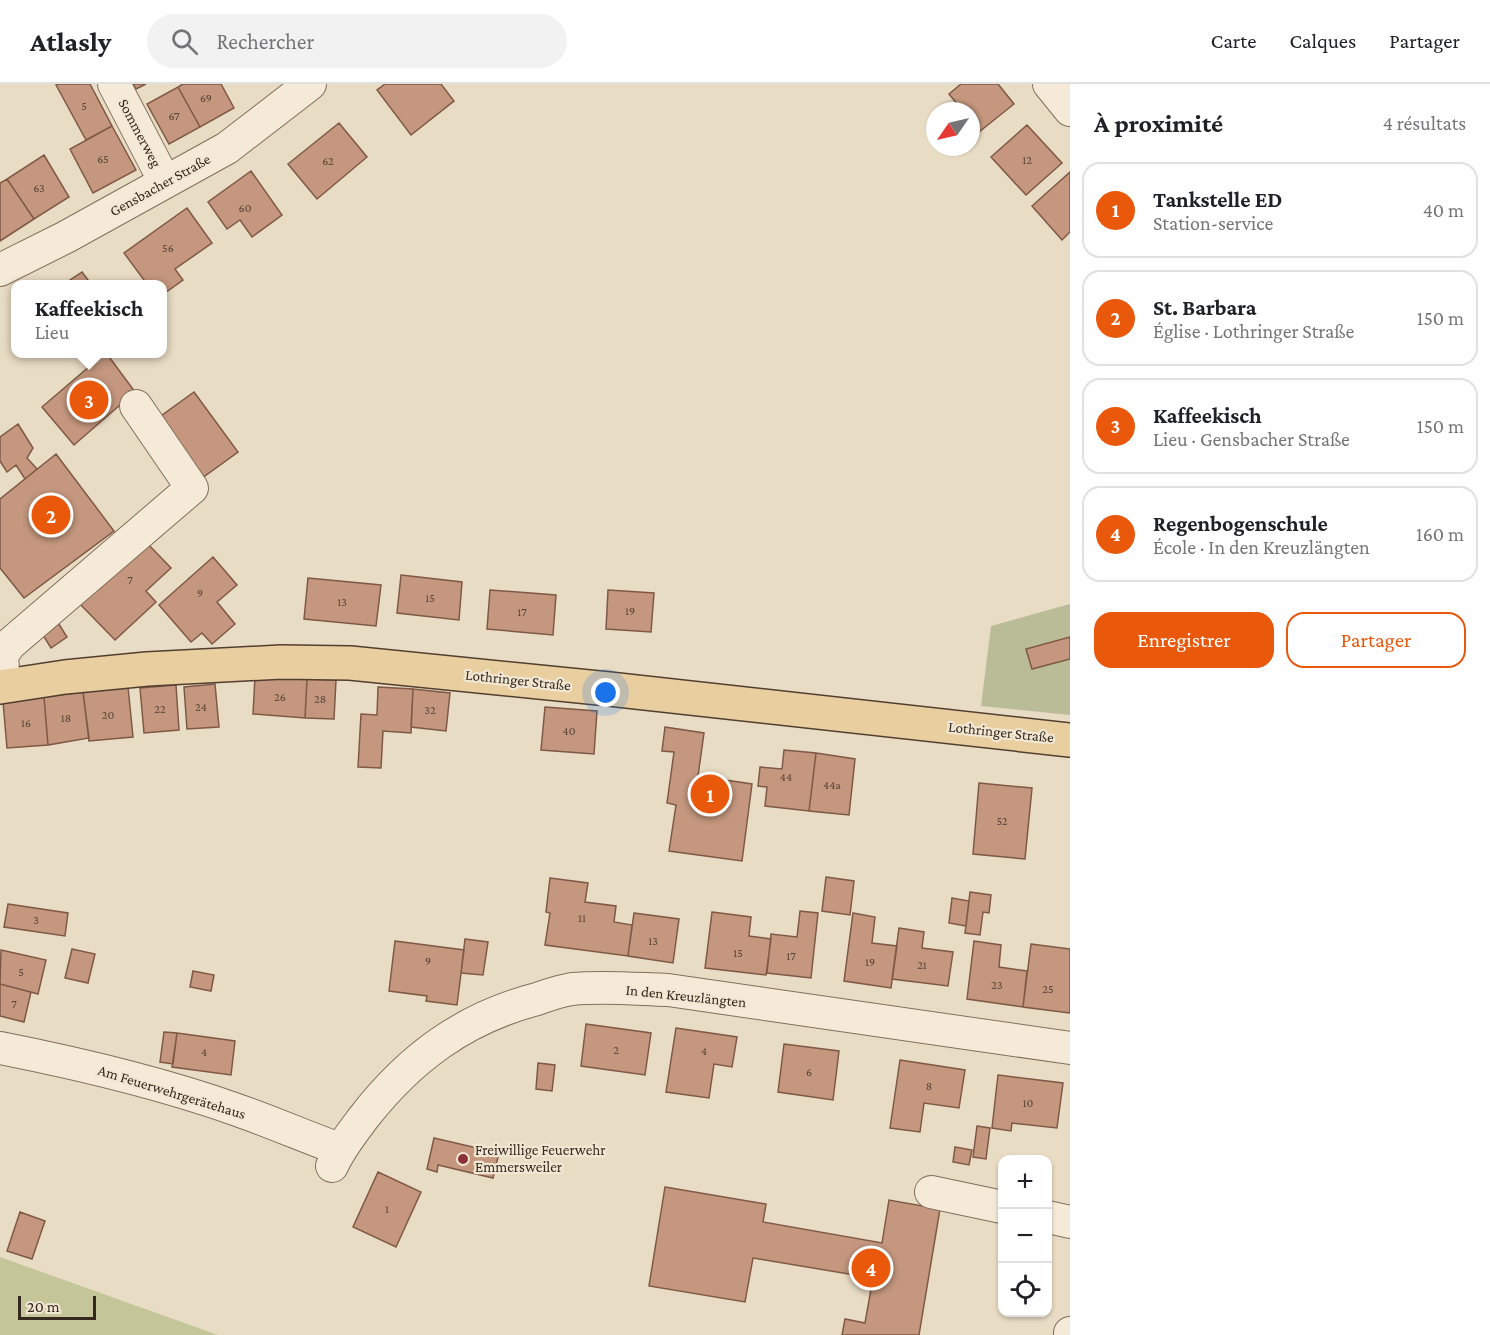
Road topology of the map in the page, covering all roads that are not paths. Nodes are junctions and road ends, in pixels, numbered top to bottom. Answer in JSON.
{"nodes":[{"id":1,"x":114,"y":84,"type":"edge"},
{"id":2,"x":310,"y":84,"type":"edge"},
{"id":3,"x":1049,"y":84,"type":"edge"},
{"id":4,"x":1070,"y":110,"type":"edge"},
{"id":5,"x":165,"y":182,"type":"junction"},
{"id":6,"x":0,"y":270,"type":"edge"},
{"id":7,"x":135,"y":406,"type":"dead end"},
{"id":8,"x":2,"y":686,"type":"edge"},
{"id":9,"x":1070,"y":740,"type":"edge"},
{"id":10,"x":0,"y":1048,"type":"edge"},
{"id":11,"x":1070,"y":1048,"type":"edge"},
{"id":12,"x":336,"y":1158,"type":"joint"},
{"id":13,"x":931,"y":1192,"type":"dead end"},
{"id":14,"x":998,"y":1207,"type":"edge"},
{"id":15,"x":1052,"y":1218,"type":"edge"},
{"id":16,"x":1070,"y":1222,"type":"edge"}],
"edges":[{"from":1,"to":5,"type":"street","name":"Sommerweg"},
{"from":2,"to":5,"type":"street","name":"Gensbacher Straße"},
{"from":3,"to":4,"type":"street"},
{"from":5,"to":6,"type":"street","name":"Gensbacher Straße"},
{"from":7,"to":8,"type":"street"},
{"from":8,"to":9,"type":"main road","name":"Lothringer Straße"},
{"from":10,"to":12,"type":"street","name":"Am Feuerwehrgerätehaus"},
{"from":11,"to":12,"type":"street","name":"In den Kreuzlängten"},
{"from":13,"to":14,"type":"street"},
{"from":15,"to":16,"type":"street"}]}
